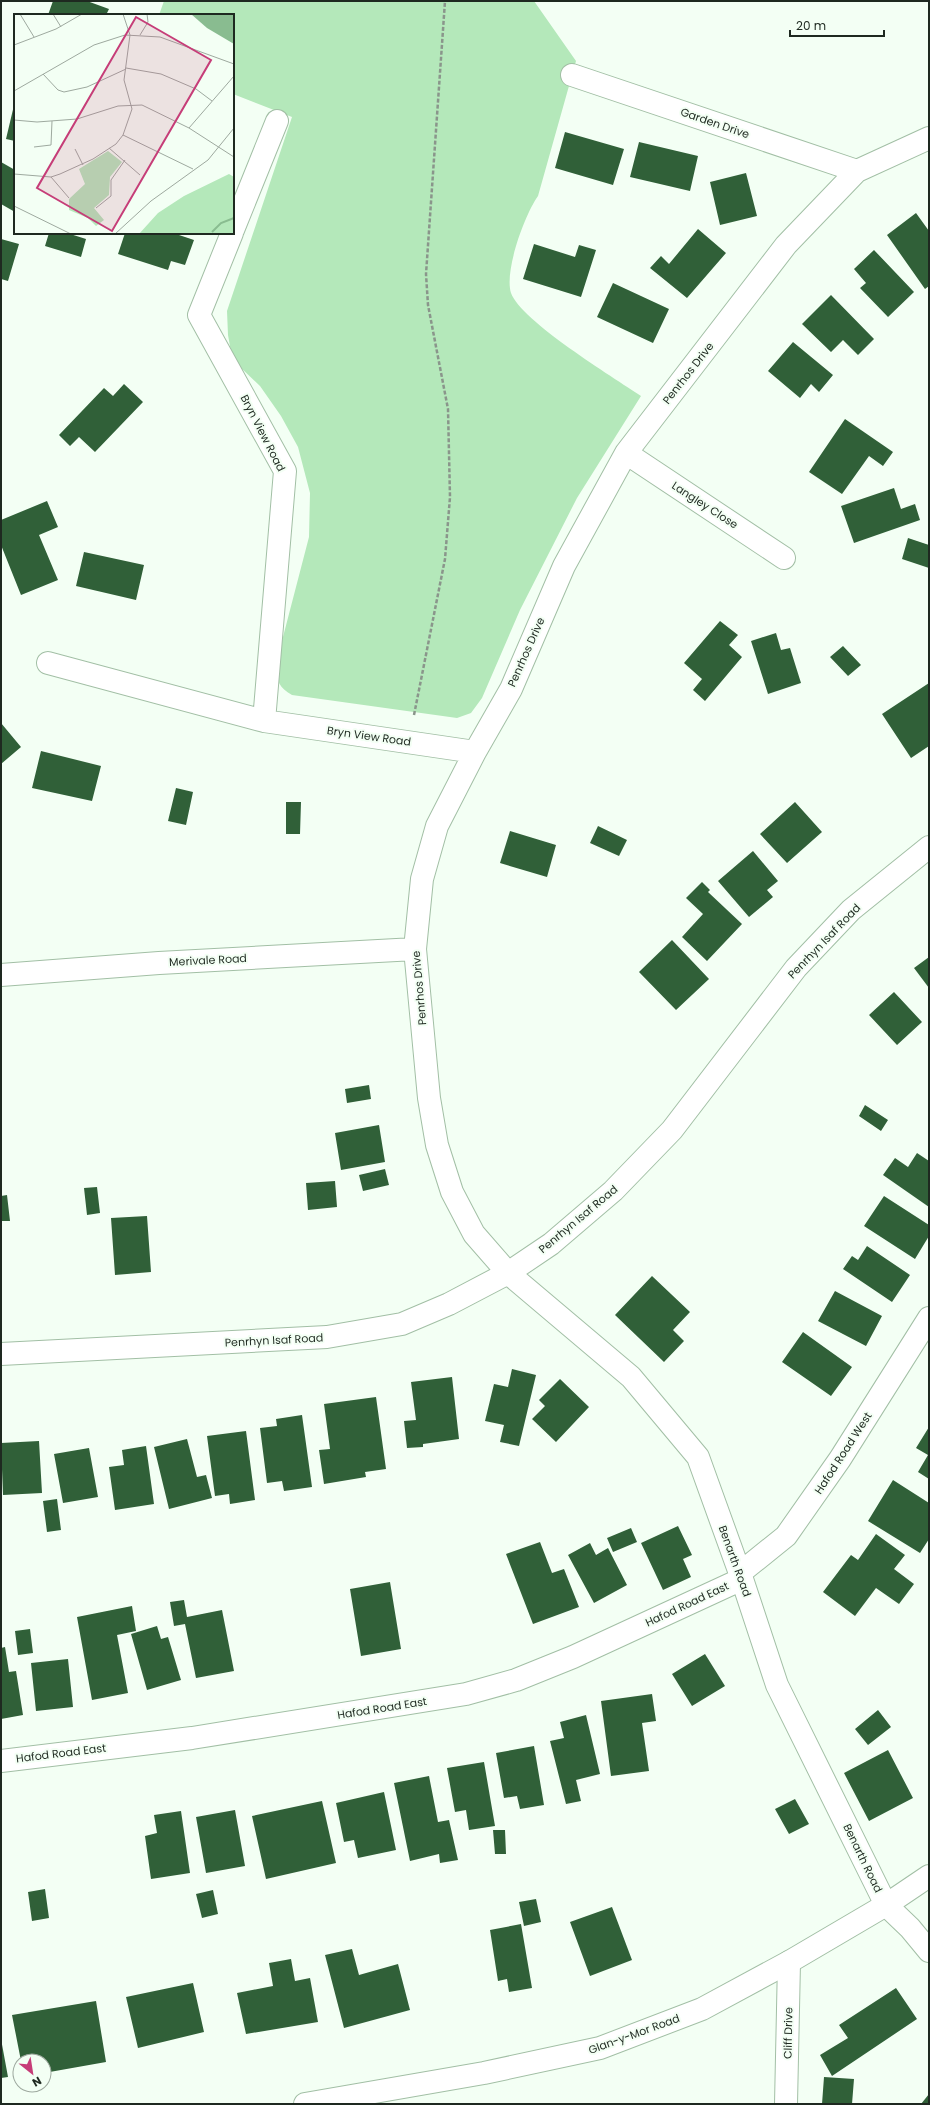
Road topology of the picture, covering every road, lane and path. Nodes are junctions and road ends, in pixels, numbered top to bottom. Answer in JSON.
{"nodes":[{"id":1,"x":445,"y":1,"type":"edge"},
{"id":2,"x":572,"y":75,"type":"dead end"},
{"id":3,"x":277,"y":121,"type":"dead end"},
{"id":4,"x":929,"y":138,"type":"edge"},
{"id":5,"x":857,"y":171,"type":"junction"},
{"id":6,"x":234,"y":228,"type":"edge"},
{"id":7,"x":232,"y":234,"type":"edge"},
{"id":8,"x":626,"y":453,"type":"junction"},
{"id":9,"x":784,"y":558,"type":"dead end"},
{"id":10,"x":48,"y":664,"type":"dead end"},
{"id":11,"x":264,"y":721,"type":"junction"},
{"id":12,"x":409,"y":742,"type":"junction"},
{"id":13,"x":475,"y":752,"type":"junction"},
{"id":14,"x":929,"y":847,"type":"edge"},
{"id":15,"x":415,"y":949,"type":"junction"},
{"id":16,"x":1,"y":975,"type":"edge"},
{"id":17,"x":508,"y":1273,"type":"junction"},
{"id":18,"x":929,"y":1318,"type":"edge"},
{"id":19,"x":1,"y":1354,"type":"edge"},
{"id":20,"x":741,"y":1576,"type":"junction"},
{"id":21,"x":1,"y":1761,"type":"edge"},
{"id":22,"x":929,"y":1876,"type":"edge"},
{"id":23,"x":886,"y":1905,"type":"junction"},
{"id":24,"x":929,"y":1950,"type":"edge"},
{"id":25,"x":789,"y":1962,"type":"junction"},
{"id":26,"x":305,"y":2104,"type":"edge"},
{"id":27,"x":786,"y":2104,"type":"edge"}],
"edges":[{"from":1,"to":12,"type":"path"},
{"from":2,"to":5,"type":"street","name":"Garden Drive"},
{"from":3,"to":6,"type":"street"},
{"from":4,"to":5,"type":"street","name":"Penrhos Drive"},
{"from":5,"to":8,"type":"street","name":"Penrhos Drive"},
{"from":7,"to":11,"type":"street","name":"Bryn View Road"},
{"from":8,"to":9,"type":"street","name":"Langley Close"},
{"from":8,"to":13,"type":"street","name":"Penrhos Drive"},
{"from":10,"to":11,"type":"street","name":"Bryn View Road"},
{"from":11,"to":12,"type":"street","name":"Bryn View Road"},
{"from":12,"to":13,"type":"street","name":"Bryn View Road"},
{"from":13,"to":15,"type":"street","name":"Penrhos Drive"},
{"from":14,"to":17,"type":"street","name":"Penrhyn Isaf Road"},
{"from":15,"to":16,"type":"street","name":"Merivale Road"},
{"from":15,"to":17,"type":"street","name":"Penrhos Drive"},
{"from":17,"to":19,"type":"street","name":"Penrhyn Isaf Road"},
{"from":17,"to":20,"type":"street","name":"Benarth Road"},
{"from":18,"to":20,"type":"street","name":"Hafod Road West"},
{"from":20,"to":21,"type":"street","name":"Hafod Road East"},
{"from":20,"to":23,"type":"street","name":"Benarth Road"},
{"from":22,"to":23,"type":"street","name":"Glan-y-Mor Road"},
{"from":23,"to":24,"type":"street","name":"Benarth Road"},
{"from":23,"to":25,"type":"street","name":"Glan-y-Mor Road"},
{"from":25,"to":26,"type":"street","name":"Glan-y-Mor Road"},
{"from":25,"to":27,"type":"street","name":"Cliff Drive"}]}
